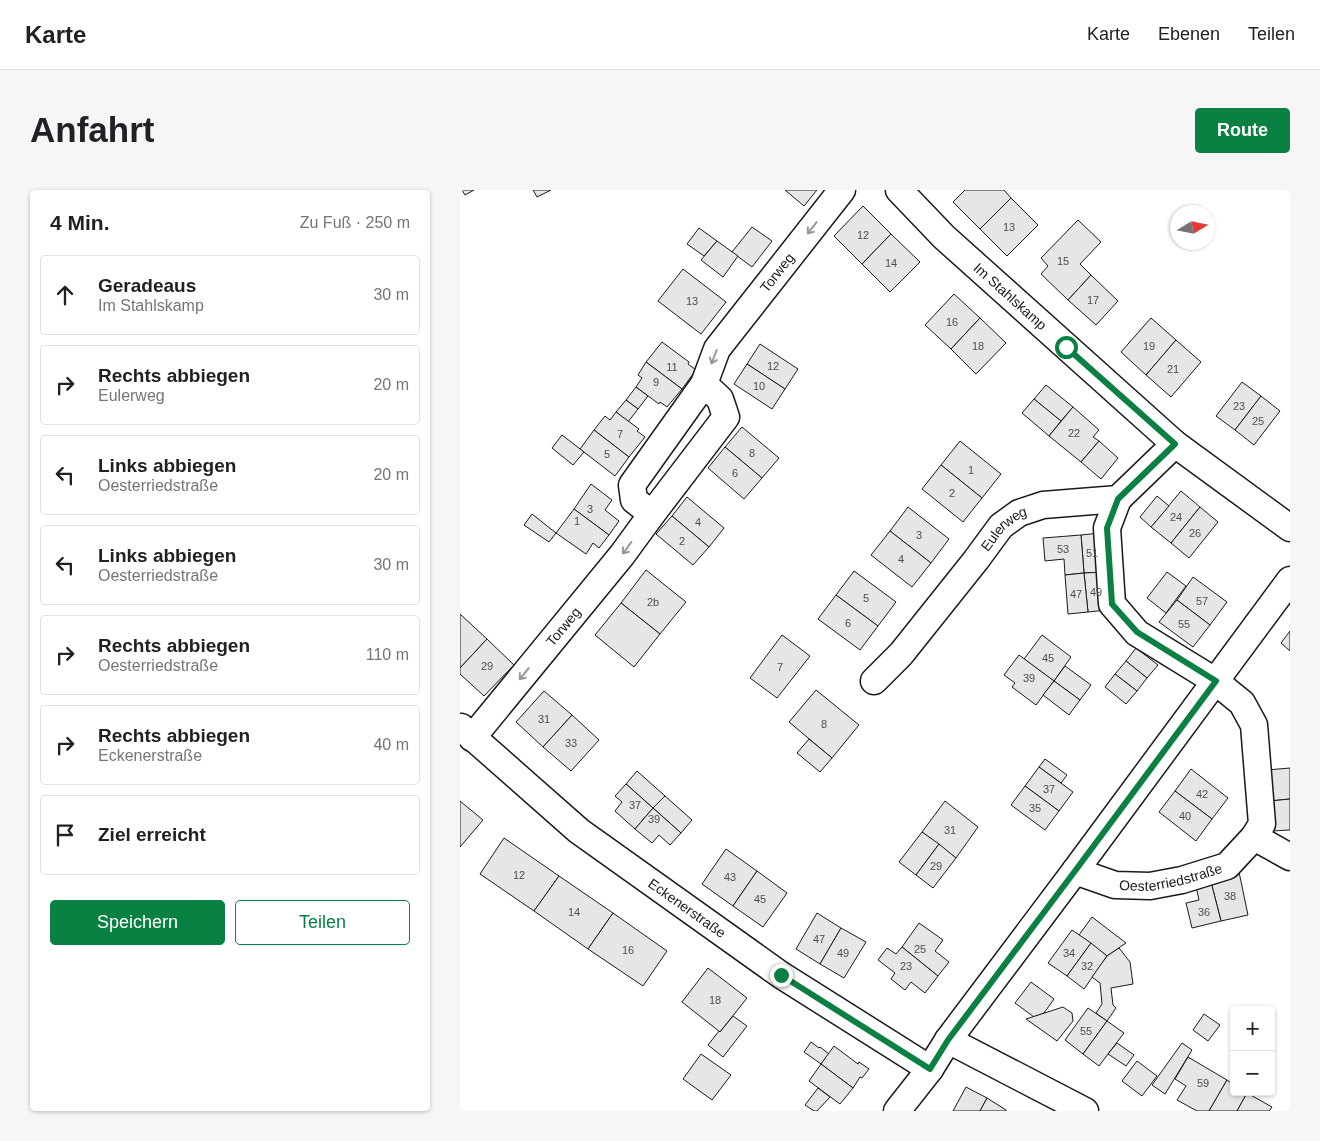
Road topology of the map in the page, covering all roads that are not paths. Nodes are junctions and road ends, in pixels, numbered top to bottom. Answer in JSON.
{"nodes":[{"id":1,"x":842,"y":190,"type":"edge"},
{"id":2,"x":899,"y":190,"type":"edge"},
{"id":3,"x":704,"y":384,"type":"junction"},
{"id":4,"x":1175,"y":444,"type":"junction"},
{"id":5,"x":1118,"y":499,"type":"junction"},
{"id":6,"x":652,"y":514,"type":"junction"},
{"id":7,"x":1290,"y":528,"type":"edge"},
{"id":8,"x":1290,"y":580,"type":"edge"},
{"id":9,"x":874,"y":681,"type":"dead end"},
{"id":10,"x":1216,"y":681,"type":"junction"},
{"id":11,"x":466,"y":732,"type":"edge"},
{"id":12,"x":1254,"y":837,"type":"junction"},
{"id":13,"x":1290,"y":856,"type":"edge"},
{"id":14,"x":1075,"y":871,"type":"junction"},
{"id":15,"x":948,"y":1040,"type":"junction"},
{"id":16,"x":930,"y":1069,"type":"junction"},
{"id":17,"x":897,"y":1111,"type":"edge"},
{"id":18,"x":1085,"y":1111,"type":"edge"}],
"edges":[{"from":1,"to":3,"type":"street","name":"Torweg","one_way":true},
{"from":2,"to":4,"type":"street","name":"Im Stahlskamp"},
{"from":3,"to":6,"type":"street","name":"Torweg"},
{"from":3,"to":6,"type":"street","name":"Torweg"},
{"from":4,"to":5,"type":"street"},
{"from":4,"to":7,"type":"street","name":"Im Stahlskamp"},
{"from":5,"to":9,"type":"street","name":"Eulerweg"},
{"from":5,"to":10,"type":"street","name":"Oesterriedstraße"},
{"from":6,"to":11,"type":"street","name":"Torweg","one_way":true},
{"from":8,"to":10,"type":"street"},
{"from":10,"to":12,"type":"street","name":"Oesterriedstraße"},
{"from":10,"to":14,"type":"street"},
{"from":11,"to":16,"type":"street","name":"Eckenerstraße"},
{"from":12,"to":13,"type":"street"},
{"from":12,"to":14,"type":"street","name":"Oesterriedstraße"},
{"from":14,"to":15,"type":"street"},
{"from":15,"to":16,"type":"street"},
{"from":15,"to":18,"type":"street"},
{"from":16,"to":17,"type":"street"}]}
